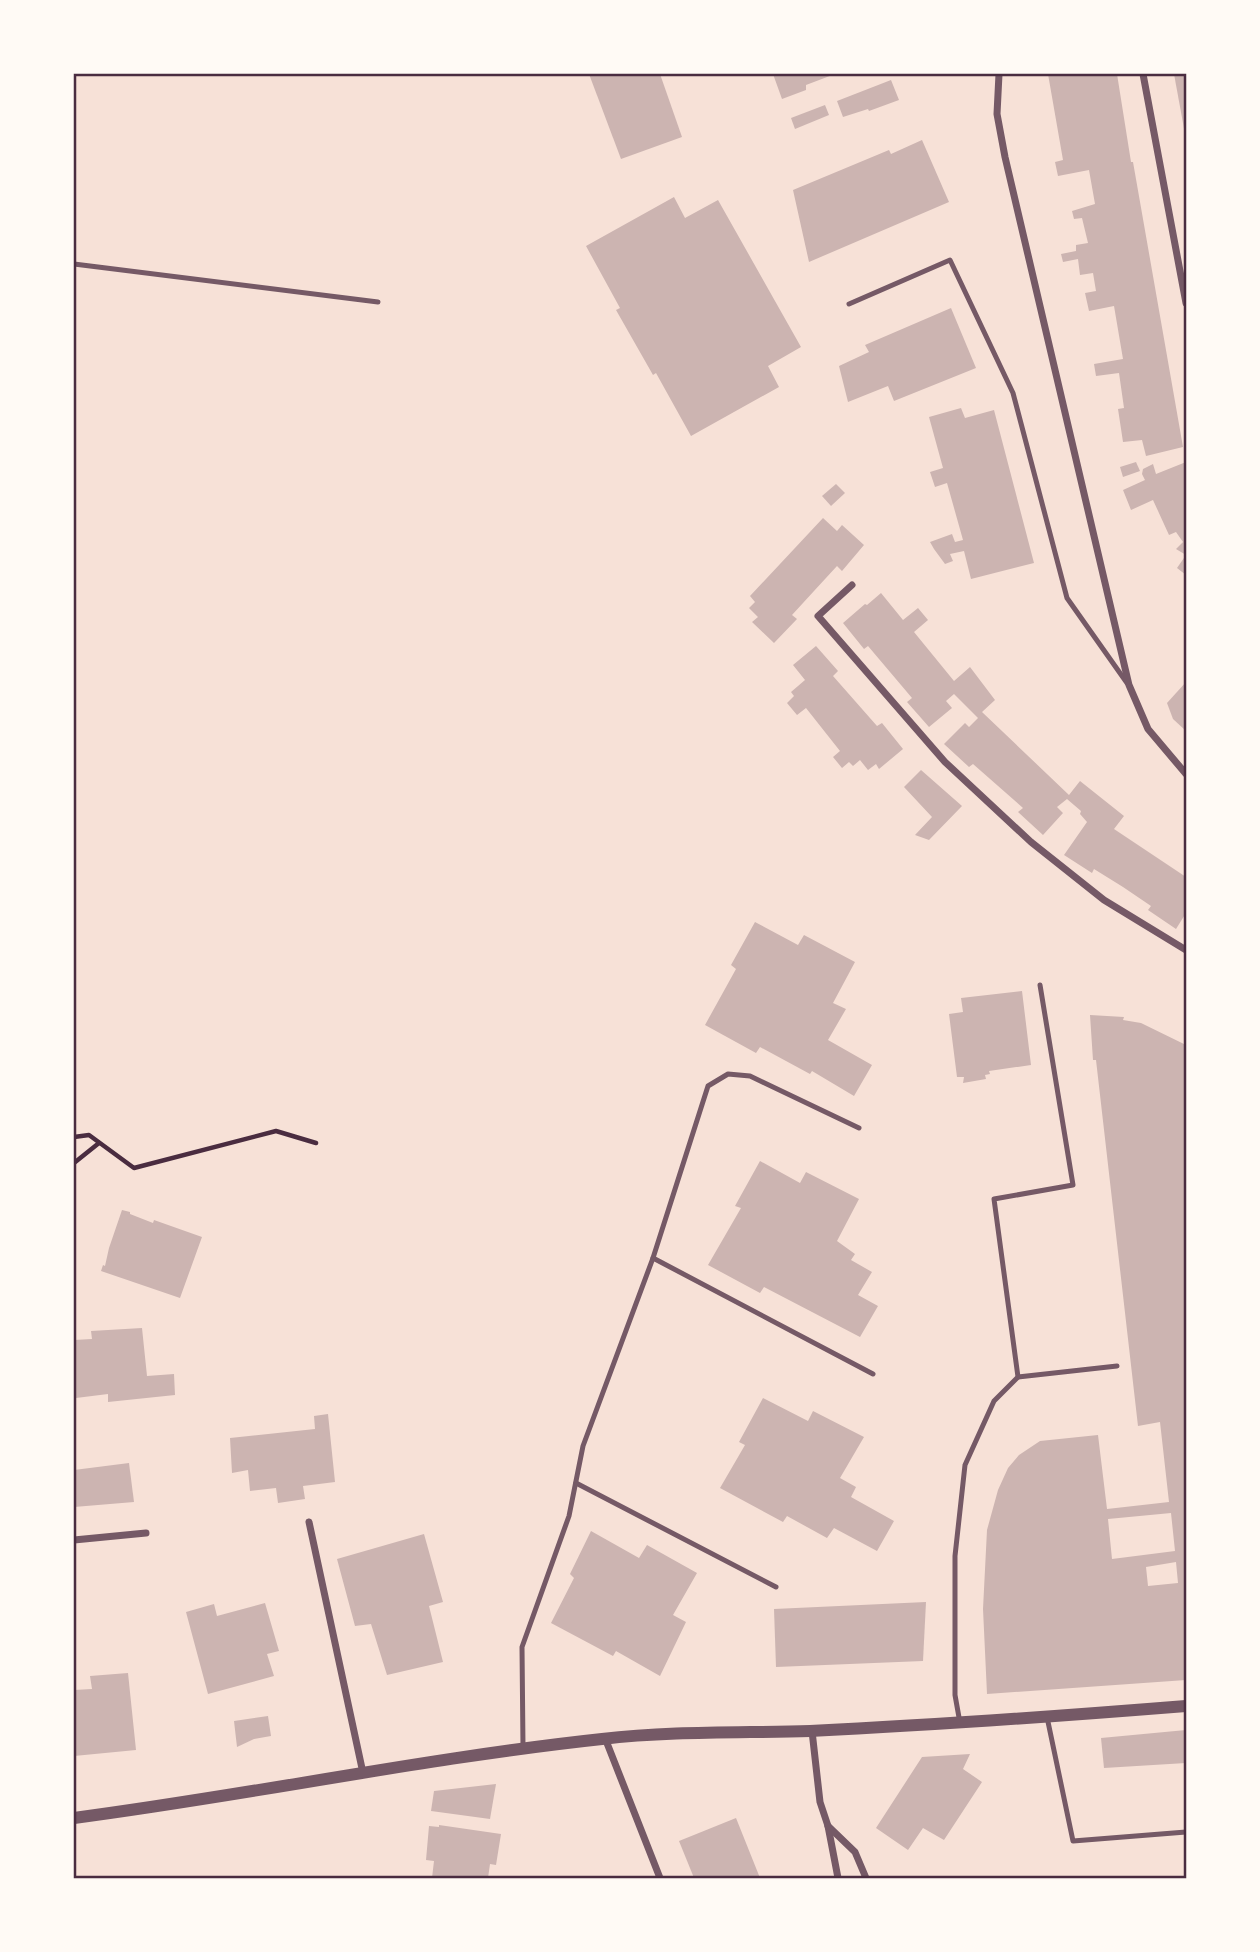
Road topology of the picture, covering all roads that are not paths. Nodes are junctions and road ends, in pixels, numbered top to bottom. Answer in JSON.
{"nodes":[{"id":1,"x":999,"y":74,"type":"edge"},
{"id":2,"x":1143,"y":74,"type":"edge"},
{"id":3,"x":74,"y":264,"type":"edge"},
{"id":4,"x":378,"y":302,"type":"dead end"},
{"id":5,"x":1186,"y":303,"type":"edge"},
{"id":6,"x":849,"y":304,"type":"dead end"},
{"id":7,"x":852,"y":585,"type":"dead end"},
{"id":8,"x":1129,"y":685,"type":"junction"},
{"id":9,"x":1186,"y":774,"type":"edge"},
{"id":10,"x":1186,"y":950,"type":"edge"},
{"id":11,"x":1040,"y":985,"type":"dead end"},
{"id":12,"x":859,"y":1128,"type":"dead end"},
{"id":13,"x":653,"y":1258,"type":"junction"},
{"id":14,"x":1117,"y":1366,"type":"dead end"},
{"id":15,"x":873,"y":1374,"type":"dead end"},
{"id":16,"x":1018,"y":1377,"type":"junction"},
{"id":17,"x":576,"y":1483,"type":"junction"},
{"id":18,"x":309,"y":1522,"type":"dead end"},
{"id":19,"x":146,"y":1533,"type":"dead end"},
{"id":20,"x":74,"y":1540,"type":"edge"},
{"id":21,"x":776,"y":1587,"type":"dead end"},
{"id":22,"x":1186,"y":1706,"type":"edge"},
{"id":23,"x":1047,"y":1717,"type":"junction"},
{"id":24,"x":960,"y":1723,"type":"junction"},
{"id":25,"x":812,"y":1731,"type":"junction"},
{"id":26,"x":605,"y":1738,"type":"junction"},
{"id":27,"x":523,"y":1749,"type":"junction"},
{"id":28,"x":363,"y":1773,"type":"junction"},
{"id":29,"x":74,"y":1818,"type":"edge"},
{"id":30,"x":828,"y":1826,"type":"junction"},
{"id":31,"x":1186,"y":1832,"type":"edge"},
{"id":32,"x":660,"y":1878,"type":"edge"},
{"id":33,"x":838,"y":1878,"type":"edge"},
{"id":34,"x":866,"y":1878,"type":"edge"}],
"edges":[{"from":1,"to":8,"type":"street"},
{"from":2,"to":5,"type":"street"},
{"from":3,"to":4,"type":"lane"},
{"from":6,"to":8,"type":"lane"},
{"from":7,"to":10,"type":"street"},
{"from":8,"to":9,"type":"street"},
{"from":11,"to":16,"type":"lane"},
{"from":12,"to":13,"type":"lane"},
{"from":13,"to":15,"type":"lane"},
{"from":13,"to":17,"type":"lane"},
{"from":14,"to":16,"type":"lane"},
{"from":16,"to":24,"type":"lane"},
{"from":17,"to":21,"type":"lane"},
{"from":17,"to":27,"type":"lane"},
{"from":18,"to":28,"type":"street"},
{"from":19,"to":20,"type":"street"},
{"from":22,"to":23,"type":"street"},
{"from":23,"to":24,"type":"street"},
{"from":23,"to":31,"type":"lane"},
{"from":24,"to":25,"type":"street"},
{"from":25,"to":26,"type":"street"},
{"from":25,"to":30,"type":"street"},
{"from":26,"to":27,"type":"street"},
{"from":26,"to":32,"type":"street"},
{"from":27,"to":28,"type":"street"},
{"from":28,"to":29,"type":"street"},
{"from":30,"to":33,"type":"street"},
{"from":30,"to":34,"type":"street"}]}
